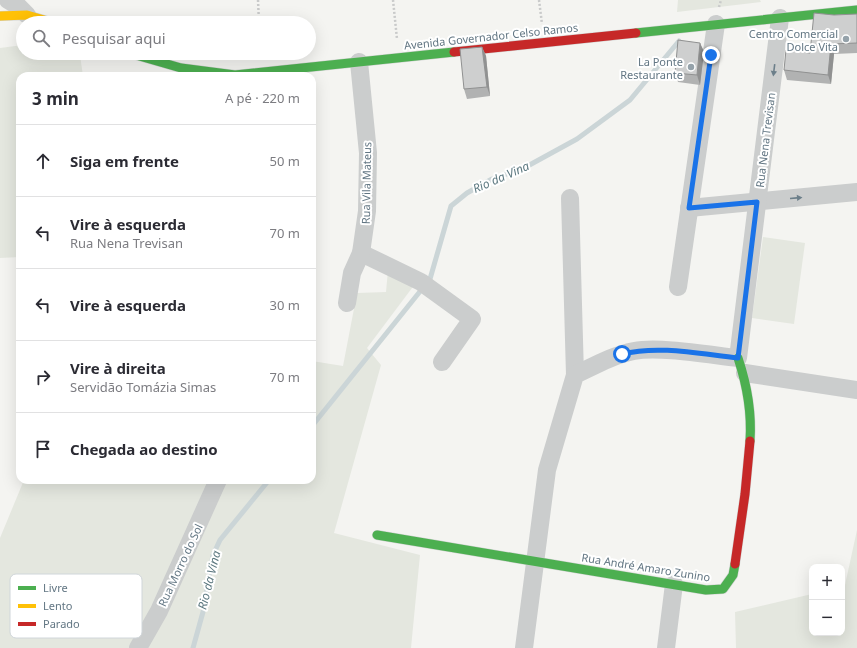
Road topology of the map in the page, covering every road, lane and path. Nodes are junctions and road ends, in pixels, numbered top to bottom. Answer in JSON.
{"nodes":[{"id":1,"x":8,"y":0,"type":"edge"},
{"id":2,"x":258,"y":0,"type":"edge"},
{"id":3,"x":393,"y":0,"type":"edge"},
{"id":4,"x":539,"y":0,"type":"edge"},
{"id":5,"x":857,"y":10,"type":"edge"},
{"id":6,"x":27,"y":15,"type":"junction"},
{"id":7,"x":0,"y":16,"type":"edge"},
{"id":8,"x":30,"y":16,"type":"edge"},
{"id":9,"x":259,"y":16,"type":"edge"},
{"id":10,"x":780,"y":18,"type":"junction"},
{"id":11,"x":716,"y":24,"type":"junction"},
{"id":12,"x":544,"y":42,"type":"junction"},
{"id":13,"x":399,"y":58,"type":"junction"},
{"id":14,"x":151,"y":60,"type":"edge"},
{"id":15,"x":359,"y":62,"type":"junction"},
{"id":16,"x":195,"y":72,"type":"edge"},
{"id":17,"x":274,"y":72,"type":"edge"},
{"id":18,"x":857,"y":192,"type":"edge"},
{"id":19,"x":570,"y":198,"type":"dead end"},
{"id":20,"x":757,"y":202,"type":"junction"},
{"id":21,"x":689,"y":208,"type":"junction"},
{"id":22,"x":361,"y":253,"type":"junction"},
{"id":23,"x":678,"y":287,"type":"dead end"},
{"id":24,"x":347,"y":303,"type":"dead end"},
{"id":25,"x":442,"y":362,"type":"dead end"},
{"id":26,"x":741,"y":365,"type":"junction"},
{"id":27,"x":575,"y":375,"type":"junction"},
{"id":28,"x":857,"y":390,"type":"edge"},
{"id":29,"x":216,"y":484,"type":"edge"},
{"id":30,"x":377,"y":535,"type":"dead end"},
{"id":31,"x":535,"y":561,"type":"junction"},
{"id":32,"x":674,"y":584,"type":"junction"},
{"id":33,"x":138,"y":648,"type":"edge"},
{"id":34,"x":524,"y":648,"type":"edge"},
{"id":35,"x":666,"y":648,"type":"edge"}],
"edges":[{"from":1,"to":6,"type":"street"},
{"from":2,"to":9,"type":"path"},
{"from":3,"to":13,"type":"path"},
{"from":4,"to":12,"type":"path"},
{"from":5,"to":10,"type":"main road","name":"Avenida Governador Celso Ramos"},
{"from":6,"to":7,"type":"main road"},
{"from":6,"to":8,"type":"main road"},
{"from":10,"to":11,"type":"main road","name":"Avenida Governador Celso Ramos"},
{"from":10,"to":20,"type":"street","name":"Rua Nena Trevisan","one_way":true},
{"from":11,"to":12,"type":"main road","name":"Avenida Governador Celso Ramos"},
{"from":11,"to":21,"type":"street"},
{"from":12,"to":13,"type":"main road","name":"Avenida Governador Celso Ramos"},
{"from":13,"to":15,"type":"main road","name":"Avenida Governador Celso Ramos"},
{"from":14,"to":16,"type":"main road","name":"Avenida Governador Celso Ramos"},
{"from":15,"to":17,"type":"main road","name":"Avenida Governador Celso Ramos"},
{"from":15,"to":22,"type":"street","name":"Rua Vila Mateus"},
{"from":20,"to":18,"type":"street","one_way":true},
{"from":19,"to":27,"type":"street"},
{"from":20,"to":21,"type":"street"},
{"from":20,"to":26,"type":"street","name":"Rua Nena Trevisan"},
{"from":21,"to":23,"type":"street"},
{"from":22,"to":24,"type":"street","name":"Rua Vila Mateus"},
{"from":22,"to":25,"type":"street"},
{"from":26,"to":27,"type":"street"},
{"from":26,"to":28,"type":"street"},
{"from":26,"to":32,"type":"main road","name":"Rua André Amaro Zunino"},
{"from":27,"to":31,"type":"street"},
{"from":29,"to":33,"type":"street","name":"Rua Morro do Sol"},
{"from":30,"to":31,"type":"main road","name":"Rua André Amaro Zunino"},
{"from":31,"to":32,"type":"main road","name":"Rua André Amaro Zunino"},
{"from":31,"to":34,"type":"street"},
{"from":32,"to":35,"type":"street"}]}
